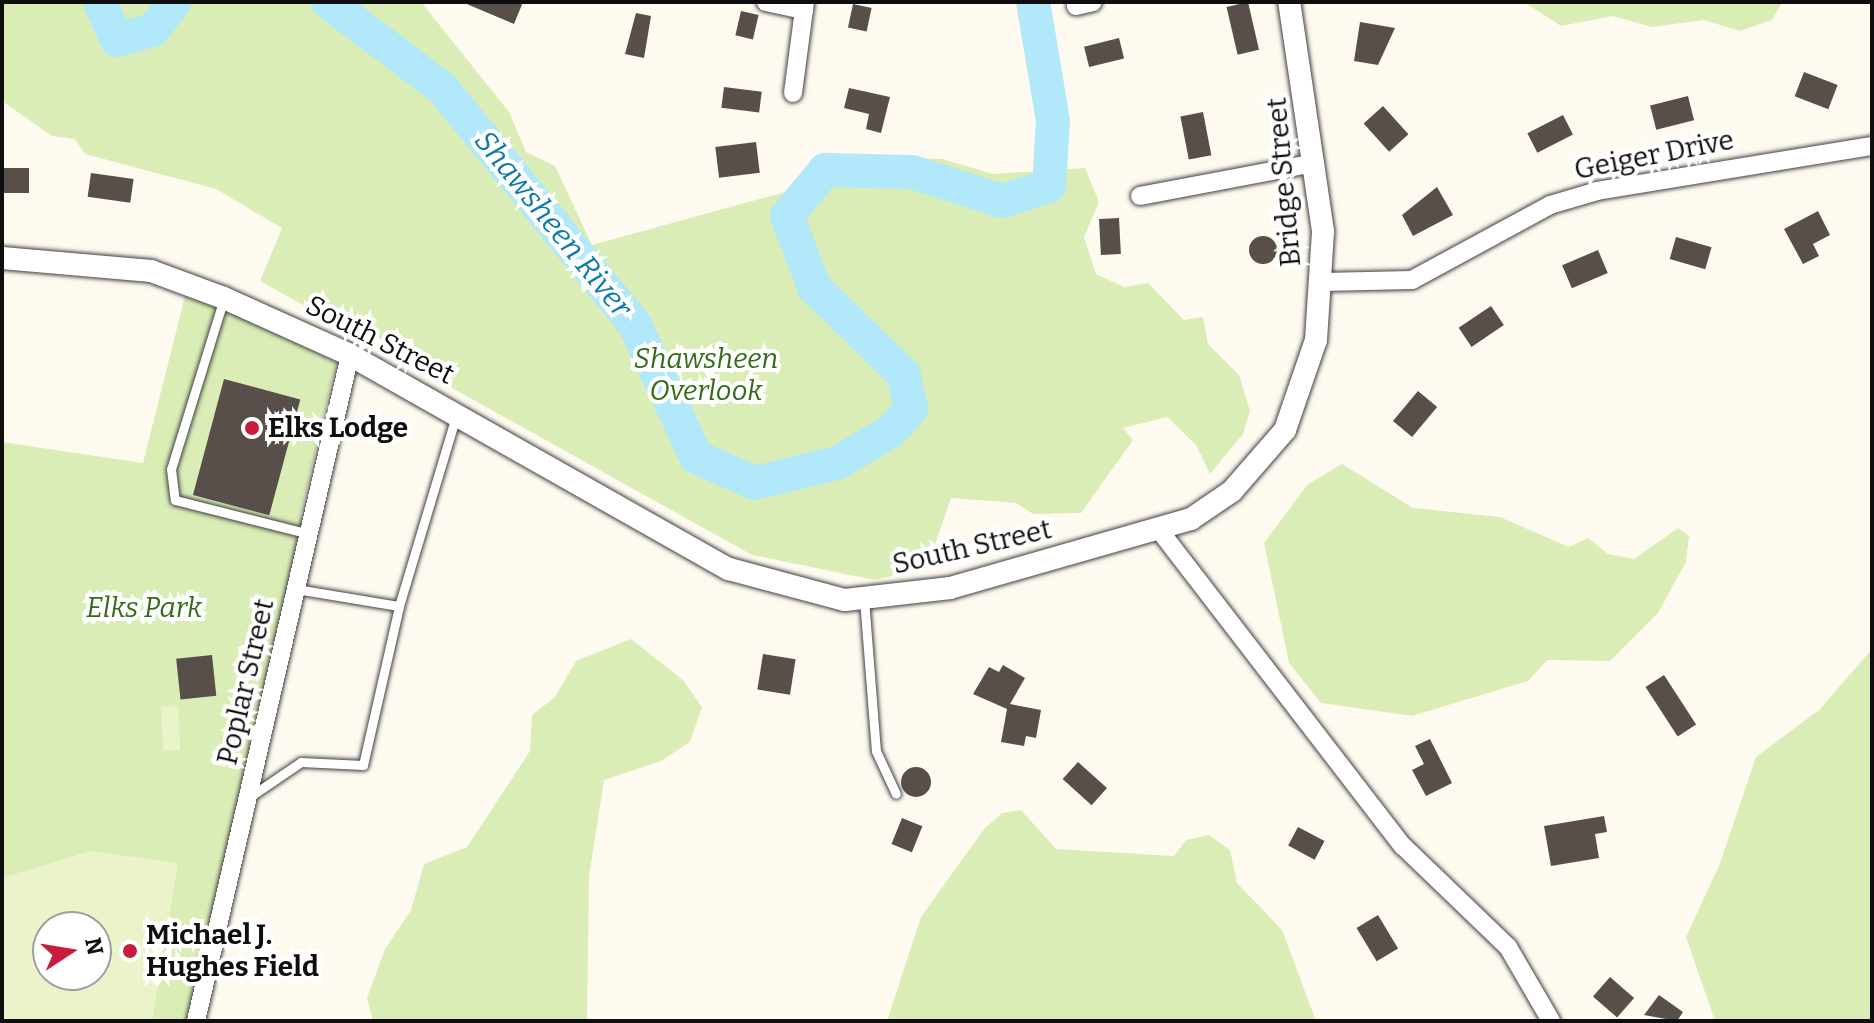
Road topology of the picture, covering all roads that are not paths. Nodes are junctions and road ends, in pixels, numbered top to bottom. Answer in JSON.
{"nodes":[{"id":1,"x":766,"y":2,"type":"edge"},
{"id":2,"x":1289,"y":2,"type":"edge"},
{"id":3,"x":804,"y":6,"type":"edge"},
{"id":4,"x":793,"y":93,"type":"dead end"},
{"id":5,"x":1872,"y":146,"type":"edge"},
{"id":6,"x":1315,"y":163,"type":"junction"},
{"id":7,"x":1140,"y":196,"type":"dead end"},
{"id":8,"x":2,"y":258,"type":"edge"},
{"id":9,"x":1322,"y":282,"type":"junction"},
{"id":10,"x":224,"y":298,"type":"junction"},
{"id":11,"x":350,"y":355,"type":"junction"},
{"id":12,"x":457,"y":413,"type":"junction"},
{"id":13,"x":1160,"y":531,"type":"junction"},
{"id":14,"x":309,"y":534,"type":"junction"},
{"id":15,"x":296,"y":589,"type":"junction"},
{"id":16,"x":864,"y":599,"type":"junction"},
{"id":17,"x":399,"y":606,"type":"junction"},
{"id":18,"x":896,"y":794,"type":"dead end"},
{"id":19,"x":247,"y":799,"type":"junction"},
{"id":20,"x":196,"y":1021,"type":"edge"},
{"id":21,"x":1551,"y":1021,"type":"edge"}],
"edges":[{"from":1,"to":3,"type":"street"},
{"from":2,"to":6,"type":"street","name":"Bridge Street"},
{"from":3,"to":4,"type":"street"},
{"from":5,"to":9,"type":"street","name":"Geiger Drive"},
{"from":6,"to":7,"type":"street"},
{"from":6,"to":9,"type":"street","name":"Bridge Street"},
{"from":8,"to":10,"type":"street","name":"South Street"},
{"from":9,"to":13,"type":"street","name":"Bridge Street"},
{"from":10,"to":11,"type":"street","name":"South Street"},
{"from":10,"to":14,"type":"lane"},
{"from":11,"to":12,"type":"street","name":"South Street"},
{"from":11,"to":14,"type":"street","name":"Poplar Street"},
{"from":12,"to":16,"type":"street","name":"South Street"},
{"from":12,"to":17,"type":"lane"},
{"from":13,"to":16,"type":"street","name":"South Street"},
{"from":13,"to":21,"type":"street"},
{"from":14,"to":15,"type":"street","name":"Poplar Street"},
{"from":15,"to":17,"type":"lane"},
{"from":15,"to":19,"type":"street","name":"Poplar Street"},
{"from":16,"to":18,"type":"lane"},
{"from":17,"to":19,"type":"lane"},
{"from":19,"to":20,"type":"street","name":"Poplar Street"}]}
